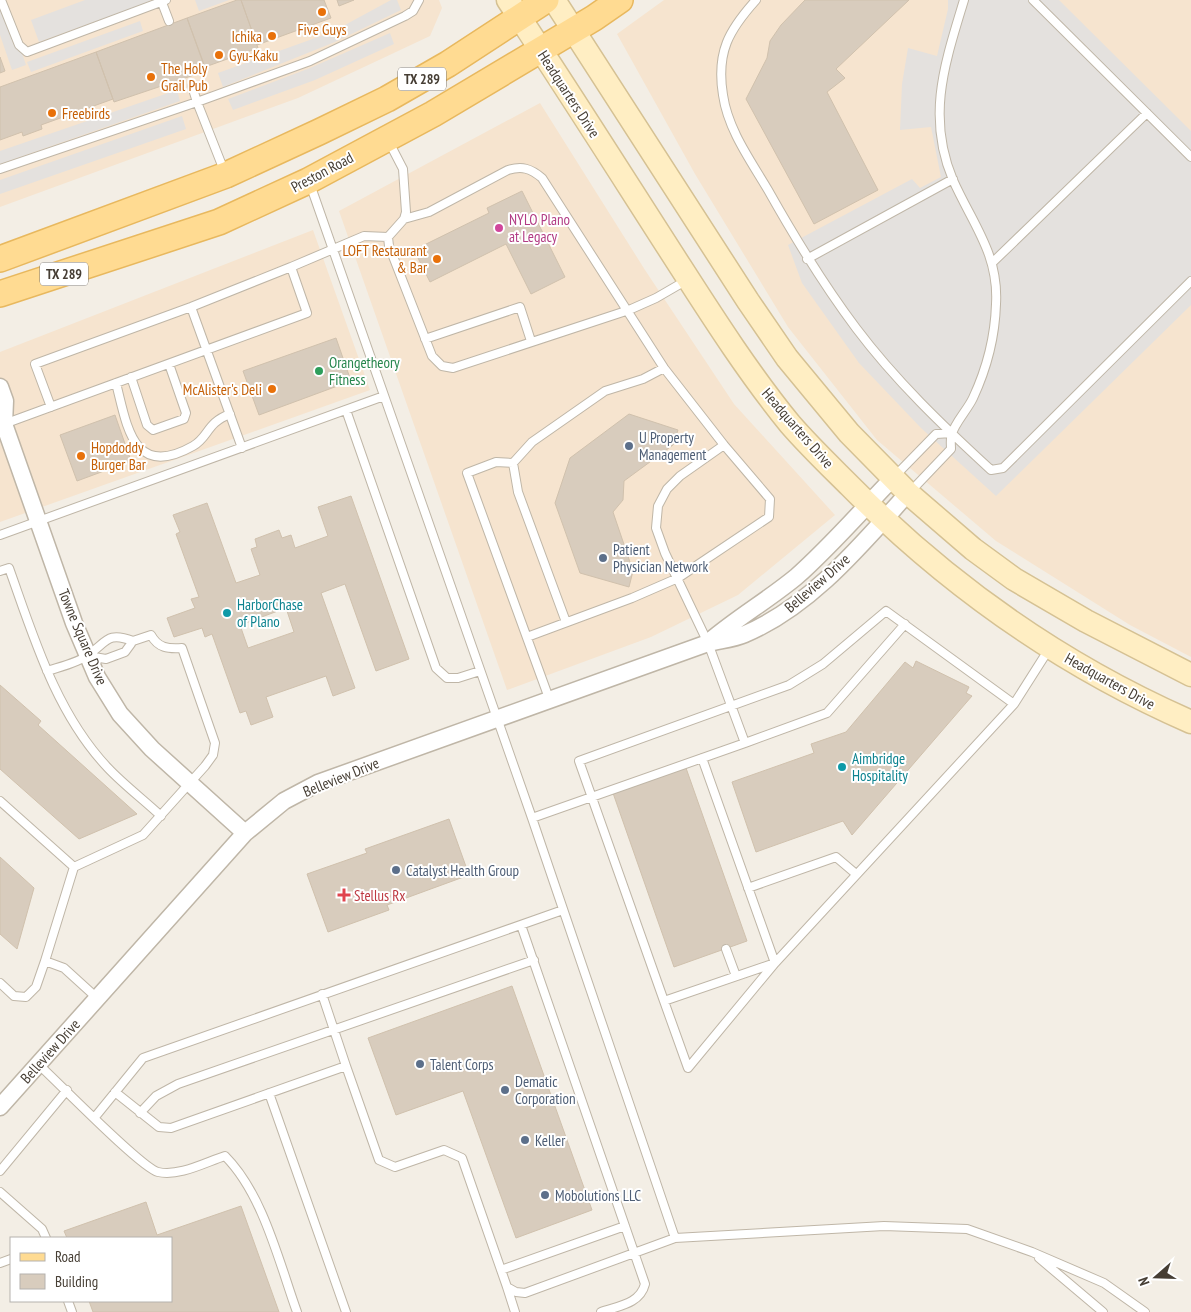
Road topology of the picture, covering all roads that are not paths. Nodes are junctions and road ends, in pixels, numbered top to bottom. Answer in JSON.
{"nodes":[{"id":1,"x":1,"y":0,"type":"edge"},
{"id":2,"x":419,"y":0,"type":"edge"},
{"id":3,"x":546,"y":0,"type":"edge"},
{"id":4,"x":554,"y":0,"type":"edge"},
{"id":5,"x":620,"y":0,"type":"edge"},
{"id":6,"x":756,"y":0,"type":"edge"},
{"id":7,"x":964,"y":0,"type":"edge"},
{"id":8,"x":1033,"y":0,"type":"edge"},
{"id":9,"x":163,"y":1,"type":"edge"},
{"id":10,"x":514,"y":9,"type":"edge"},
{"id":11,"x":169,"y":21,"type":"dead end"},
{"id":12,"x":574,"y":30,"type":"junction"},
{"id":13,"x":541,"y":50,"type":"junction"},
{"id":14,"x":192,"y":86,"type":"dead end"},
{"id":15,"x":197,"y":102,"type":"junction"},
{"id":16,"x":1147,"y":113,"type":"junction"},
{"id":17,"x":387,"y":139,"type":"junction"},
{"id":18,"x":1191,"y":157,"type":"edge"},
{"id":19,"x":0,"y":169,"type":"edge"},
{"id":20,"x":226,"y":175,"type":"junction"},
{"id":21,"x":953,"y":180,"type":"junction"},
{"id":22,"x":308,"y":181,"type":"junction"},
{"id":23,"x":404,"y":219,"type":"junction"},
{"id":24,"x":219,"y":222,"type":"junction"},
{"id":25,"x":388,"y":237,"type":"junction"},
{"id":26,"x":334,"y":249,"type":"junction"},
{"id":27,"x":0,"y":258,"type":"edge"},
{"id":28,"x":720,"y":258,"type":"junction"},
{"id":29,"x":807,"y":258,"type":"junction"},
{"id":30,"x":993,"y":262,"type":"junction"},
{"id":31,"x":291,"y":267,"type":"junction"},
{"id":32,"x":688,"y":279,"type":"junction"},
{"id":33,"x":1191,"y":281,"type":"edge"},
{"id":34,"x":0,"y":294,"type":"edge"},
{"id":35,"x":192,"y":307,"type":"junction"},
{"id":36,"x":628,"y":310,"type":"junction"},
{"id":37,"x":425,"y":339,"type":"junction"},
{"id":38,"x":532,"y":341,"type":"junction"},
{"id":39,"x":207,"y":350,"type":"junction"},
{"id":40,"x":169,"y":364,"type":"junction"},
{"id":41,"x":664,"y":368,"type":"junction"},
{"id":42,"x":131,"y":377,"type":"junction"},
{"id":43,"x":116,"y":383,"type":"junction"},
{"id":44,"x":0,"y":387,"type":"edge"},
{"id":45,"x":384,"y":396,"type":"junction"},
{"id":46,"x":50,"y":407,"type":"junction"},
{"id":47,"x":346,"y":410,"type":"junction"},
{"id":48,"x":230,"y":414,"type":"junction"},
{"id":49,"x":2,"y":421,"type":"edge"},
{"id":50,"x":952,"y":433,"type":"junction"},
{"id":51,"x":724,"y":445,"type":"junction"},
{"id":52,"x":242,"y":448,"type":"junction"},
{"id":53,"x":513,"y":463,"type":"junction"},
{"id":54,"x":901,"y":486,"type":"junction"},
{"id":55,"x":868,"y":504,"type":"junction"},
{"id":56,"x":884,"y":520,"type":"junction"},
{"id":57,"x":38,"y":521,"type":"junction"},
{"id":58,"x":0,"y":535,"type":"edge"},
{"id":59,"x":0,"y":571,"type":"edge"},
{"id":60,"x":678,"y":578,"type":"junction"},
{"id":61,"x":566,"y":622,"type":"junction"},
{"id":62,"x":905,"y":624,"type":"junction"},
{"id":63,"x":527,"y":637,"type":"junction"},
{"id":64,"x":133,"y":641,"type":"junction"},
{"id":65,"x":708,"y":643,"type":"junction"},
{"id":66,"x":1049,"y":648,"type":"junction"},
{"id":67,"x":88,"y":656,"type":"junction"},
{"id":68,"x":480,"y":671,"type":"junction"},
{"id":69,"x":47,"y":672,"type":"junction"},
{"id":70,"x":1191,"y":675,"type":"edge"},
{"id":71,"x":550,"y":701,"type":"junction"},
{"id":72,"x":1014,"y":704,"type":"junction"},
{"id":73,"x":731,"y":707,"type":"junction"},
{"id":74,"x":498,"y":720,"type":"junction"},
{"id":75,"x":1191,"y":722,"type":"edge"},
{"id":76,"x":744,"y":743,"type":"junction"},
{"id":77,"x":702,"y":758,"type":"junction"},
{"id":78,"x":190,"y":782,"type":"junction"},
{"id":79,"x":592,"y":797,"type":"junction"},
{"id":80,"x":0,"y":801,"type":"edge"},
{"id":81,"x":161,"y":816,"type":"junction"},
{"id":82,"x":532,"y":818,"type":"junction"},
{"id":83,"x":245,"y":833,"type":"junction"},
{"id":84,"x":74,"y":867,"type":"junction"},
{"id":85,"x":856,"y":874,"type":"junction"},
{"id":86,"x":748,"y":888,"type":"junction"},
{"id":87,"x":563,"y":910,"type":"junction"},
{"id":88,"x":521,"y":925,"type":"junction"},
{"id":89,"x":726,"y":949,"type":"dead end"},
{"id":90,"x":534,"y":960,"type":"junction"},
{"id":91,"x":45,"y":961,"type":"junction"},
{"id":92,"x":775,"y":963,"type":"junction"},
{"id":93,"x":736,"y":976,"type":"junction"},
{"id":94,"x":0,"y":983,"type":"edge"},
{"id":95,"x":322,"y":994,"type":"junction"},
{"id":96,"x":97,"y":998,"type":"junction"},
{"id":97,"x":664,"y":1001,"type":"junction"},
{"id":98,"x":334,"y":1029,"type":"junction"},
{"id":99,"x":38,"y":1064,"type":"junction"},
{"id":100,"x":346,"y":1066,"type":"junction"},
{"id":101,"x":66,"y":1090,"type":"junction"},
{"id":102,"x":115,"y":1092,"type":"junction"},
{"id":103,"x":269,"y":1093,"type":"junction"},
{"id":104,"x":0,"y":1107,"type":"edge"},
{"id":105,"x":140,"y":1113,"type":"junction"},
{"id":106,"x":95,"y":1117,"type":"junction"},
{"id":107,"x":0,"y":1171,"type":"edge"},
{"id":108,"x":0,"y":1192,"type":"edge"},
{"id":109,"x":625,"y":1226,"type":"junction"},
{"id":110,"x":46,"y":1237,"type":"edge"},
{"id":111,"x":675,"y":1238,"type":"junction"},
{"id":112,"x":1032,"y":1252,"type":"junction"},
{"id":113,"x":635,"y":1254,"type":"junction"},
{"id":114,"x":501,"y":1270,"type":"junction"},
{"id":115,"x":507,"y":1287,"type":"junction"},
{"id":116,"x":297,"y":1312,"type":"edge"},
{"id":117,"x":346,"y":1312,"type":"edge"},
{"id":118,"x":515,"y":1312,"type":"edge"},
{"id":119,"x":601,"y":1312,"type":"edge"},
{"id":120,"x":1103,"y":1312,"type":"edge"},
{"id":121,"x":1144,"y":1312,"type":"edge"}],
"edges":[{"from":1,"to":9,"type":"lane"},
{"from":2,"to":15,"type":"lane"},
{"from":3,"to":10,"type":"main road","number":"TX 289"},
{"from":4,"to":12,"type":"main road"},
{"from":5,"to":12,"type":"main road","name":"Preston Road","number":"TX 289"},
{"from":6,"to":29,"type":"lane"},
{"from":7,"to":21,"type":"lane"},
{"from":8,"to":16,"type":"lane"},
{"from":9,"to":11,"type":"lane"},
{"from":10,"to":13,"type":"main road","name":"Headquarters Drive"},
{"from":10,"to":20,"type":"main road","number":"TX 289"},
{"from":12,"to":13,"type":"main road","name":"Preston Road","number":"TX 289"},
{"from":12,"to":28,"type":"main road"},
{"from":13,"to":17,"type":"main road","name":"Preston Road","number":"TX 289"},
{"from":13,"to":32,"type":"main road","name":"Headquarters Drive"},
{"from":14,"to":15,"type":"lane"},
{"from":15,"to":19,"type":"lane"},
{"from":15,"to":20,"type":"lane"},
{"from":16,"to":18,"type":"lane"},
{"from":16,"to":30,"type":"lane"},
{"from":17,"to":22,"type":"main road","name":"Preston Road","number":"TX 289"},
{"from":17,"to":23,"type":"lane"},
{"from":20,"to":24,"type":"main road"},
{"from":20,"to":27,"type":"main road","number":"TX 289"},
{"from":21,"to":29,"type":"lane"},
{"from":21,"to":30,"type":"lane"},
{"from":22,"to":24,"type":"main road","name":"Preston Road","number":"TX 289"},
{"from":22,"to":26,"type":"lane"},
{"from":23,"to":25,"type":"lane"},
{"from":23,"to":36,"type":"lane"},
{"from":24,"to":34,"type":"main road","name":"Preston Road","number":"TX 289"},
{"from":25,"to":26,"type":"lane"},
{"from":25,"to":37,"type":"lane"},
{"from":26,"to":31,"type":"lane"},
{"from":26,"to":45,"type":"lane"},
{"from":28,"to":32,"type":"main road"},
{"from":28,"to":54,"type":"main road"},
{"from":29,"to":50,"type":"lane"},
{"from":30,"to":50,"type":"lane"},
{"from":31,"to":35,"type":"lane"},
{"from":31,"to":39,"type":"lane"},
{"from":32,"to":36,"type":"lane"},
{"from":32,"to":55,"type":"main road","name":"Headquarters Drive"},
{"from":33,"to":50,"type":"lane"},
{"from":35,"to":39,"type":"lane"},
{"from":35,"to":46,"type":"lane"},
{"from":36,"to":38,"type":"lane"},
{"from":36,"to":41,"type":"lane"},
{"from":37,"to":38,"type":"lane"},
{"from":37,"to":38,"type":"lane"},
{"from":39,"to":40,"type":"lane"},
{"from":39,"to":48,"type":"lane"},
{"from":40,"to":42,"type":"lane"},
{"from":40,"to":42,"type":"lane"},
{"from":41,"to":51,"type":"lane"},
{"from":41,"to":53,"type":"lane"},
{"from":42,"to":43,"type":"lane"},
{"from":43,"to":46,"type":"lane"},
{"from":43,"to":48,"type":"lane"},
{"from":44,"to":49,"type":"street","name":"Towne Square Drive"},
{"from":45,"to":47,"type":"lane"},
{"from":45,"to":68,"type":"lane"},
{"from":46,"to":49,"type":"lane"},
{"from":47,"to":52,"type":"lane"},
{"from":47,"to":68,"type":"lane"},
{"from":48,"to":52,"type":"lane"},
{"from":49,"to":57,"type":"street","name":"Towne Square Drive"},
{"from":50,"to":54,"type":"lane"},
{"from":50,"to":54,"type":"lane"},
{"from":51,"to":60,"type":"lane"},
{"from":51,"to":60,"type":"lane"},
{"from":52,"to":57,"type":"lane"},
{"from":53,"to":61,"type":"lane"},
{"from":53,"to":63,"type":"lane"},
{"from":54,"to":55,"type":"street","name":"Belleview Drive"},
{"from":54,"to":56,"type":"street","name":"Belleview Drive"},
{"from":54,"to":70,"type":"main road"},
{"from":55,"to":56,"type":"main road","name":"Headquarters Drive"},
{"from":55,"to":65,"type":"street","name":"Belleview Drive"},
{"from":56,"to":65,"type":"street","name":"Belleview Drive"},
{"from":56,"to":66,"type":"main road","name":"Headquarters Drive"},
{"from":57,"to":58,"type":"lane"},
{"from":57,"to":67,"type":"street","name":"Towne Square Drive"},
{"from":59,"to":69,"type":"lane"},
{"from":60,"to":61,"type":"lane"},
{"from":60,"to":65,"type":"lane"},
{"from":61,"to":63,"type":"lane"},
{"from":62,"to":72,"type":"lane"},
{"from":62,"to":73,"type":"lane"},
{"from":62,"to":76,"type":"lane"},
{"from":63,"to":71,"type":"lane"},
{"from":64,"to":67,"type":"lane"},
{"from":64,"to":67,"type":"lane"},
{"from":64,"to":78,"type":"lane"},
{"from":65,"to":71,"type":"street","name":"Belleview Drive"},
{"from":65,"to":73,"type":"lane"},
{"from":66,"to":72,"type":"lane"},
{"from":66,"to":75,"type":"main road","name":"Headquarters Drive"},
{"from":67,"to":69,"type":"lane"},
{"from":67,"to":78,"type":"street","name":"Towne Square Drive"},
{"from":68,"to":74,"type":"lane"},
{"from":69,"to":81,"type":"lane"},
{"from":71,"to":74,"type":"street","name":"Belleview Drive"},
{"from":72,"to":85,"type":"lane"},
{"from":73,"to":76,"type":"lane"},
{"from":73,"to":79,"type":"lane"},
{"from":74,"to":82,"type":"lane"},
{"from":74,"to":83,"type":"street","name":"Belleview Drive"},
{"from":76,"to":77,"type":"lane"},
{"from":77,"to":79,"type":"lane"},
{"from":77,"to":86,"type":"lane"},
{"from":78,"to":81,"type":"lane"},
{"from":78,"to":83,"type":"street","name":"Towne Square Drive"},
{"from":79,"to":82,"type":"lane"},
{"from":79,"to":97,"type":"lane"},
{"from":80,"to":84,"type":"lane"},
{"from":81,"to":84,"type":"lane"},
{"from":82,"to":87,"type":"lane"},
{"from":83,"to":96,"type":"street","name":"Belleview Drive"},
{"from":84,"to":91,"type":"lane"},
{"from":85,"to":86,"type":"lane"},
{"from":85,"to":92,"type":"lane"},
{"from":86,"to":92,"type":"lane"},
{"from":87,"to":88,"type":"lane"},
{"from":87,"to":111,"type":"lane"},
{"from":88,"to":90,"type":"lane"},
{"from":88,"to":95,"type":"lane"},
{"from":89,"to":93,"type":"lane"},
{"from":90,"to":98,"type":"lane"},
{"from":90,"to":109,"type":"lane"},
{"from":91,"to":94,"type":"lane"},
{"from":91,"to":96,"type":"lane"},
{"from":92,"to":93,"type":"lane"},
{"from":92,"to":97,"type":"lane"},
{"from":93,"to":97,"type":"lane"},
{"from":95,"to":98,"type":"lane"},
{"from":95,"to":102,"type":"lane"},
{"from":96,"to":99,"type":"street","name":"Belleview Drive"},
{"from":98,"to":100,"type":"lane"},
{"from":98,"to":105,"type":"lane"},
{"from":99,"to":101,"type":"lane"},
{"from":99,"to":104,"type":"street","name":"Belleview Drive"},
{"from":100,"to":103,"type":"lane"},
{"from":100,"to":114,"type":"lane"},
{"from":101,"to":106,"type":"lane"},
{"from":101,"to":107,"type":"lane"},
{"from":102,"to":105,"type":"lane"},
{"from":102,"to":106,"type":"lane"},
{"from":103,"to":105,"type":"lane"},
{"from":103,"to":117,"type":"lane"},
{"from":106,"to":116,"type":"lane"},
{"from":108,"to":110,"type":"lane"},
{"from":109,"to":113,"type":"lane"},
{"from":109,"to":114,"type":"lane"},
{"from":111,"to":112,"type":"lane"},
{"from":111,"to":113,"type":"lane"},
{"from":112,"to":120,"type":"lane"},
{"from":112,"to":121,"type":"lane"},
{"from":113,"to":115,"type":"lane"},
{"from":113,"to":119,"type":"lane"},
{"from":114,"to":115,"type":"lane"},
{"from":115,"to":118,"type":"lane"}]}
